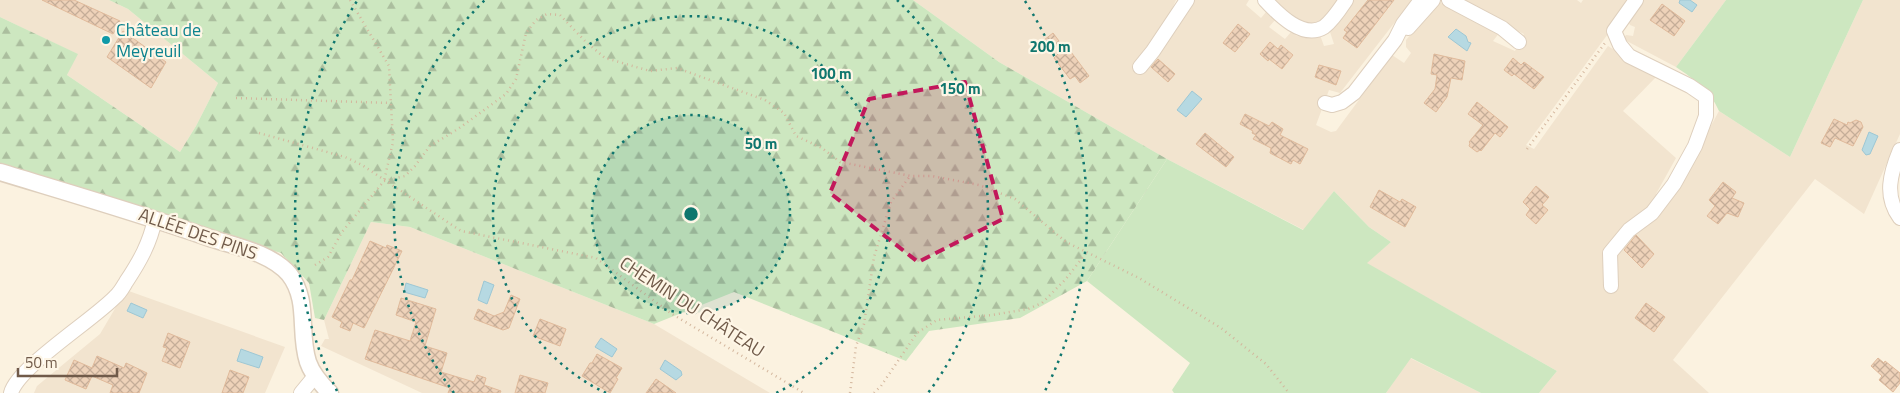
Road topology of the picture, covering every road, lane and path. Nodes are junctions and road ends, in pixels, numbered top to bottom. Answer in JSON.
{"nodes":[{"id":1,"x":350,"y":0,"type":"edge"},
{"id":2,"x":1187,"y":0,"type":"edge"},
{"id":3,"x":1265,"y":0,"type":"edge"},
{"id":4,"x":1346,"y":0,"type":"edge"},
{"id":5,"x":1421,"y":0,"type":"edge"},
{"id":6,"x":1433,"y":0,"type":"edge"},
{"id":7,"x":1449,"y":0,"type":"edge"},
{"id":8,"x":1636,"y":0,"type":"edge"},
{"id":9,"x":1614,"y":31,"type":"junction"},
{"id":10,"x":1395,"y":40,"type":"junction"},
{"id":11,"x":1519,"y":42,"type":"dead end"},
{"id":12,"x":1140,"y":66,"type":"dead end"},
{"id":13,"x":236,"y":98,"type":"dead end"},
{"id":14,"x":391,"y":103,"type":"junction"},
{"id":15,"x":1325,"y":103,"type":"dead end"},
{"id":16,"x":259,"y":133,"type":"dead end"},
{"id":17,"x":1527,"y":148,"type":"dead end"},
{"id":18,"x":1900,"y":150,"type":"edge"},
{"id":19,"x":0,"y":172,"type":"edge"},
{"id":20,"x":911,"y":176,"type":"junction"},
{"id":21,"x":384,"y":181,"type":"junction"},
{"id":22,"x":1900,"y":218,"type":"edge"},
{"id":23,"x":155,"y":219,"type":"junction"},
{"id":24,"x":1087,"y":252,"type":"junction"},
{"id":25,"x":315,"y":265,"type":"dead end"},
{"id":26,"x":1611,"y":286,"type":"dead end"},
{"id":27,"x":315,"y":376,"type":"junction"},
{"id":28,"x":326,"y":392,"type":"edge"},
{"id":29,"x":11,"y":393,"type":"edge"},
{"id":30,"x":301,"y":393,"type":"edge"},
{"id":31,"x":804,"y":393,"type":"edge"},
{"id":32,"x":850,"y":393,"type":"edge"},
{"id":33,"x":874,"y":393,"type":"edge"},
{"id":34,"x":1289,"y":393,"type":"edge"}],
"edges":[{"from":1,"to":14,"type":"path"},
{"from":2,"to":12,"type":"street"},
{"from":3,"to":4,"type":"street"},
{"from":5,"to":10,"type":"street"},
{"from":6,"to":10,"type":"street"},
{"from":7,"to":11,"type":"street"},
{"from":8,"to":9,"type":"street"},
{"from":9,"to":17,"type":"path"},
{"from":9,"to":26,"type":"street"},
{"from":10,"to":15,"type":"street"},
{"from":13,"to":14,"type":"path"},
{"from":14,"to":21,"type":"path"},
{"from":16,"to":21,"type":"path","name":"CHEMIN DU CHÂTEAU"},
{"from":18,"to":22,"type":"street"},
{"from":19,"to":23,"type":"street","name":"ALLÉE DES PINS"},
{"from":20,"to":21,"type":"path"},
{"from":20,"to":24,"type":"path"},
{"from":20,"to":32,"type":"path"},
{"from":21,"to":25,"type":"path"},
{"from":21,"to":31,"type":"path","name":"CHEMIN DU CHÂTEAU"},
{"from":23,"to":27,"type":"street","name":"ALLÉE DES PINS"},
{"from":23,"to":29,"type":"street"},
{"from":24,"to":33,"type":"path"},
{"from":24,"to":34,"type":"path"},
{"from":27,"to":28,"type":"street","name":"ALLÉE DES PINS"},
{"from":27,"to":30,"type":"street"}]}
